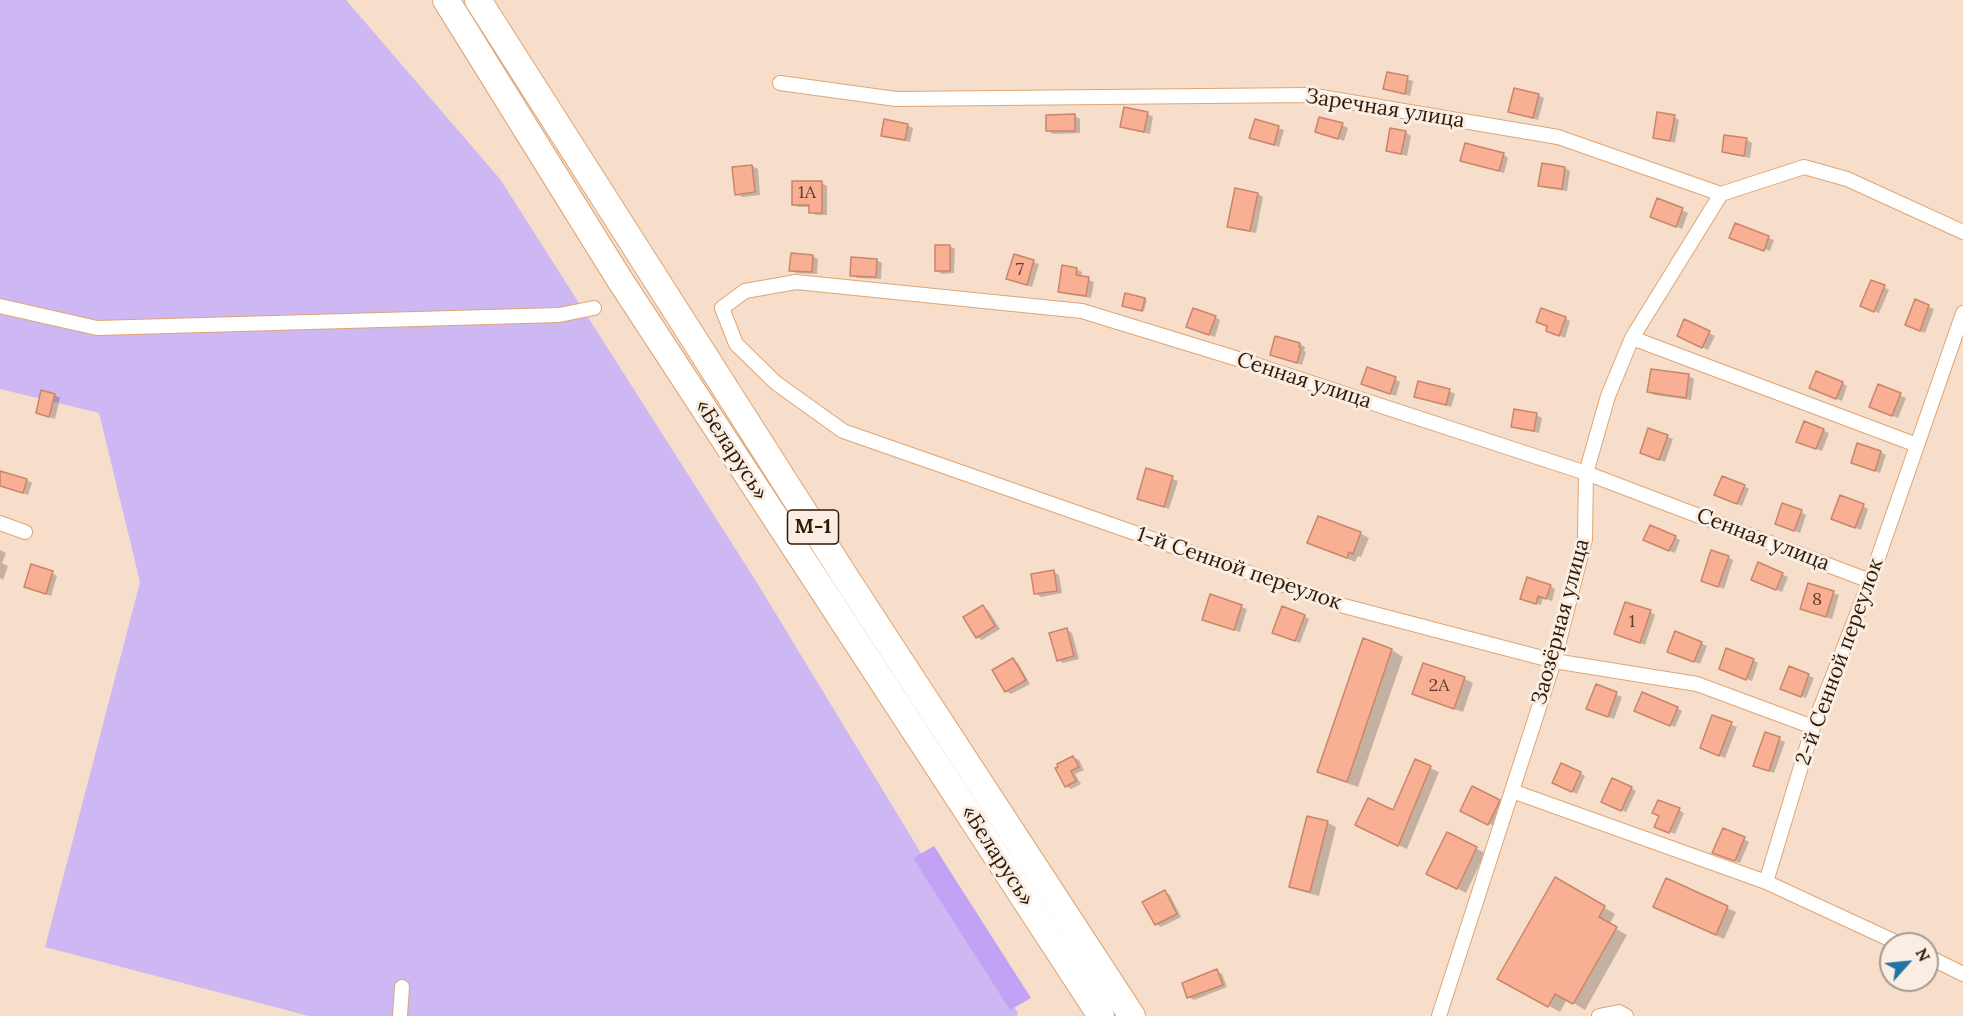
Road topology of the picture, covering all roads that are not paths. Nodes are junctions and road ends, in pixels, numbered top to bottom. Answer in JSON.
{"nodes":[{"id":1,"x":446,"y":0,"type":"edge"},
{"id":2,"x":478,"y":0,"type":"edge"},
{"id":3,"x":780,"y":83,"type":"dead end"},
{"id":4,"x":1720,"y":194,"type":"junction"},
{"id":5,"x":1963,"y":232,"type":"edge"},
{"id":6,"x":0,"y":306,"type":"edge"},
{"id":7,"x":594,"y":308,"type":"dead end"},
{"id":8,"x":722,"y":308,"type":"joint"},
{"id":9,"x":1963,"y":313,"type":"edge"},
{"id":10,"x":1632,"y":338,"type":"junction"},
{"id":11,"x":1917,"y":445,"type":"junction"},
{"id":12,"x":1586,"y":473,"type":"junction"},
{"id":13,"x":0,"y":523,"type":"edge"},
{"id":14,"x":25,"y":532,"type":"dead end"},
{"id":15,"x":1870,"y":581,"type":"junction"},
{"id":16,"x":1554,"y":661,"type":"junction"},
{"id":17,"x":1813,"y":727,"type":"junction"},
{"id":18,"x":1512,"y":791,"type":"junction"},
{"id":19,"x":1767,"y":882,"type":"junction"},
{"id":20,"x":1879,"y":934,"type":"edge"},
{"id":21,"x":1939,"y":962,"type":"edge"},
{"id":22,"x":1963,"y":974,"type":"edge"},
{"id":23,"x":402,"y":987,"type":"dead end"},
{"id":24,"x":400,"y":1016,"type":"edge"},
{"id":25,"x":1101,"y":1016,"type":"edge"},
{"id":26,"x":1132,"y":1016,"type":"edge"},
{"id":27,"x":1439,"y":1016,"type":"edge"},
{"id":28,"x":1599,"y":1016,"type":"edge"},
{"id":29,"x":1626,"y":1016,"type":"edge"}],
"edges":[{"from":1,"to":25,"type":"highway","name":"«Беларусь»","number":"М-1"},
{"from":2,"to":26,"type":"highway","name":"«Беларусь»","number":"М-1"},
{"from":3,"to":4,"type":"street","name":"Заречная улица"},
{"from":4,"to":5,"type":"street"},
{"from":4,"to":10,"type":"street","name":"Заозёрная улица"},
{"from":6,"to":7,"type":"street"},
{"from":8,"to":12,"type":"street","name":"Сенная улица"},
{"from":8,"to":16,"type":"street","name":"1-й Сенной переулок"},
{"from":9,"to":11,"type":"street","name":"2-й Сенной переулок"},
{"from":10,"to":11,"type":"street"},
{"from":10,"to":12,"type":"street","name":"Заозёрная улица"},
{"from":11,"to":15,"type":"street","name":"2-й Сенной переулок"},
{"from":12,"to":15,"type":"street","name":"Сенная улица"},
{"from":12,"to":16,"type":"street","name":"Заозёрная улица"},
{"from":13,"to":14,"type":"street"},
{"from":15,"to":17,"type":"street","name":"2-й Сенной переулок"},
{"from":16,"to":17,"type":"street","name":"1-й Сенной переулок"},
{"from":16,"to":18,"type":"street","name":"Заозёрная улица"},
{"from":17,"to":19,"type":"street","name":"2-й Сенной переулок"},
{"from":18,"to":19,"type":"street"},
{"from":18,"to":27,"type":"street","name":"Заозёрная улица"},
{"from":19,"to":20,"type":"street"},
{"from":21,"to":22,"type":"street"},
{"from":23,"to":24,"type":"street"},
{"from":28,"to":29,"type":"street"}]}
